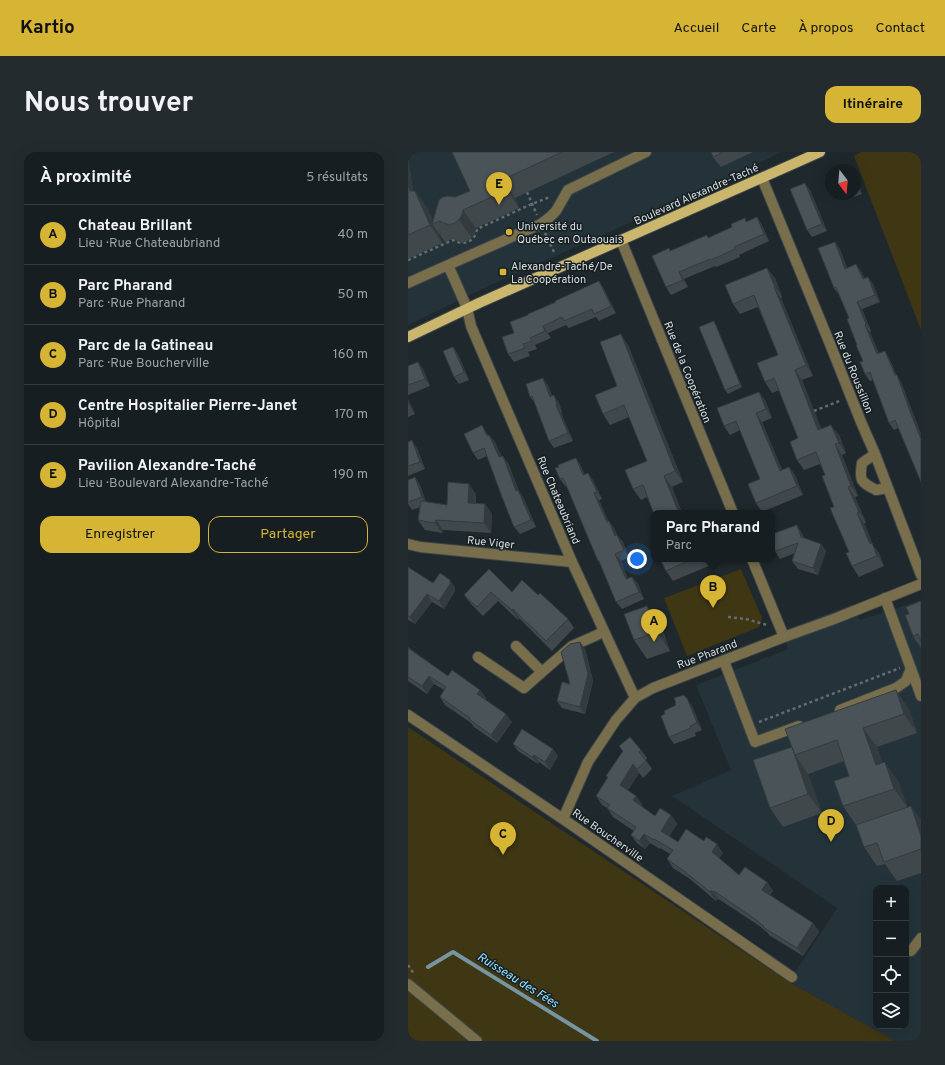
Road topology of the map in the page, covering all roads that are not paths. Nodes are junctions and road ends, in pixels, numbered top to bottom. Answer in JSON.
{"nodes":[{"id":1,"x":646,"y":152,"type":"edge"},
{"id":2,"x":820,"y":152,"type":"edge"},
{"id":3,"x":762,"y":178,"type":"junction"},
{"id":4,"x":621,"y":240,"type":"junction"},
{"id":5,"x":448,"y":265,"type":"junction"},
{"id":6,"x":408,"y":283,"type":"edge"},
{"id":7,"x":467,"y":308,"type":"junction"},
{"id":8,"x":408,"y":338,"type":"edge"},
{"id":9,"x":875,"y":454,"type":"junction"},
{"id":10,"x":888,"y":488,"type":"junction"},
{"id":11,"x":732,"y":510,"type":"edge"},
{"id":12,"x":408,"y":544,"type":"edge"},
{"id":13,"x":572,"y":562,"type":"junction"},
{"id":14,"x":753,"y":562,"type":"edge"},
{"id":15,"x":921,"y":575,"type":"edge"},
{"id":16,"x":921,"y":584,"type":"edge"},
{"id":17,"x":885,"y":598,"type":"junction"},
{"id":18,"x":604,"y":631,"type":"junction"},
{"id":19,"x":784,"y":637,"type":"junction"},
{"id":20,"x":516,"y":646,"type":"dead end"},
{"id":21,"x":478,"y":657,"type":"dead end"},
{"id":22,"x":724,"y":661,"type":"junction"},
{"id":23,"x":906,"y":668,"type":"junction"},
{"id":24,"x":542,"y":672,"type":"junction"},
{"id":25,"x":921,"y":696,"type":"edge"},
{"id":26,"x":635,"y":698,"type":"junction"},
{"id":27,"x":832,"y":713,"type":"edge"},
{"id":28,"x":408,"y":715,"type":"edge"},
{"id":29,"x":810,"y":721,"type":"edge"},
{"id":30,"x":563,"y":818,"type":"junction"},
{"id":31,"x":921,"y":938,"type":"edge"},
{"id":32,"x":911,"y":951,"type":"dead end"},
{"id":33,"x":792,"y":977,"type":"dead end"},
{"id":34,"x":408,"y":984,"type":"edge"},
{"id":35,"x":477,"y":1041,"type":"edge"}],
"edges":[{"from":1,"to":5,"type":"street"},
{"from":2,"to":3,"type":"main road","name":"Boulevard Alexandre-Taché"},
{"from":3,"to":4,"type":"main road","name":"Boulevard Alexandre-Taché"},
{"from":3,"to":9,"type":"street","name":"Rue du Roussillon"},
{"from":4,"to":7,"type":"main road","name":"Boulevard Alexandre-Taché"},
{"from":4,"to":11,"type":"street","name":"Rue de la Coopération"},
{"from":5,"to":6,"type":"street"},
{"from":5,"to":7,"type":"street","name":"Rue Chateaubriand"},
{"from":7,"to":8,"type":"main road","name":"Boulevard Alexandre-Taché"},
{"from":7,"to":13,"type":"street","name":"Rue Chateaubriand"},
{"from":9,"to":10,"type":"street","name":"Rue du Roussillon"},
{"from":9,"to":10,"type":"street"},
{"from":10,"to":15,"type":"street","name":"Rue du Roussillon"},
{"from":12,"to":13,"type":"street","name":"Rue Viger"},
{"from":13,"to":18,"type":"street","name":"Rue Chateaubriand"},
{"from":14,"to":19,"type":"street"},
{"from":16,"to":17,"type":"street","name":"Rue Pharand"},
{"from":17,"to":19,"type":"street","name":"Rue Pharand"},
{"from":17,"to":23,"type":"street"},
{"from":18,"to":24,"type":"street"},
{"from":18,"to":26,"type":"street","name":"Rue Chateaubriand"},
{"from":19,"to":22,"type":"street","name":"Rue Pharand"},
{"from":20,"to":24,"type":"street"},
{"from":21,"to":24,"type":"street"},
{"from":22,"to":26,"type":"street","name":"Rue Pharand"},
{"from":22,"to":29,"type":"street"},
{"from":23,"to":25,"type":"street"},
{"from":23,"to":27,"type":"street"},
{"from":26,"to":30,"type":"street","name":"Rue Pharand"},
{"from":28,"to":30,"type":"street","name":"Rue Boucherville"},
{"from":30,"to":33,"type":"street","name":"Rue Boucherville"},
{"from":31,"to":32,"type":"street"},
{"from":34,"to":35,"type":"street"}]}
